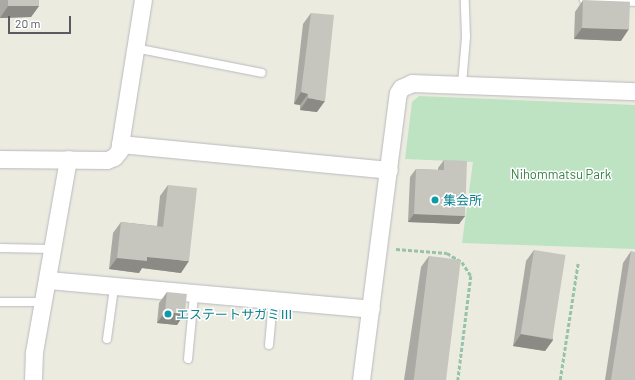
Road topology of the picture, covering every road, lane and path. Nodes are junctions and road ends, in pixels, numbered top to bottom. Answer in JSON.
{"nodes":[{"id":1,"x":143,"y":0,"type":"edge"},
{"id":2,"x":465,"y":0,"type":"edge"},
{"id":3,"x":584,"y":0,"type":"edge"},
{"id":4,"x":635,"y":2,"type":"edge"},
{"id":5,"x":135,"y":48,"type":"junction"},
{"id":6,"x":262,"y":73,"type":"dead end"},
{"id":7,"x":462,"y":84,"type":"junction"},
{"id":8,"x":635,"y":92,"type":"edge"},
{"id":9,"x":120,"y":144,"type":"junction"},
{"id":10,"x":0,"y":159,"type":"edge"},
{"id":11,"x":68,"y":159,"type":"junction"},
{"id":12,"x":389,"y":170,"type":"junction"},
{"id":13,"x":0,"y":248,"type":"edge"},
{"id":14,"x":390,"y":248,"type":"dead end"},
{"id":15,"x":52,"y":249,"type":"junction"},
{"id":16,"x":578,"y":263,"type":"dead end"},
{"id":17,"x":48,"y":280,"type":"junction"},
{"id":18,"x":114,"y":288,"type":"junction"},
{"id":19,"x":194,"y":296,"type":"junction"},
{"id":20,"x":273,"y":301,"type":"junction"},
{"id":21,"x":0,"y":302,"type":"edge"},
{"id":22,"x":42,"y":302,"type":"junction"},
{"id":23,"x":371,"y":309,"type":"junction"},
{"id":24,"x":107,"y":339,"type":"dead end"},
{"id":25,"x":269,"y":345,"type":"dead end"},
{"id":26,"x":188,"y":360,"type":"dead end"},
{"id":27,"x":33,"y":380,"type":"edge"},
{"id":28,"x":361,"y":380,"type":"edge"},
{"id":29,"x":458,"y":380,"type":"edge"},
{"id":30,"x":560,"y":380,"type":"edge"}],
"edges":[{"from":1,"to":5,"type":"street"},
{"from":2,"to":7,"type":"lane"},
{"from":3,"to":4,"type":"lane"},
{"from":5,"to":6,"type":"lane"},
{"from":5,"to":9,"type":"street"},
{"from":7,"to":8,"type":"street"},
{"from":7,"to":12,"type":"street"},
{"from":9,"to":11,"type":"street"},
{"from":9,"to":12,"type":"street"},
{"from":10,"to":11,"type":"street"},
{"from":11,"to":15,"type":"street"},
{"from":12,"to":23,"type":"street"},
{"from":13,"to":15,"type":"lane"},
{"from":14,"to":29,"type":"path"},
{"from":15,"to":17,"type":"street"},
{"from":16,"to":30,"type":"path"},
{"from":17,"to":18,"type":"street"},
{"from":17,"to":22,"type":"street"},
{"from":18,"to":19,"type":"street"},
{"from":18,"to":24,"type":"lane"},
{"from":19,"to":20,"type":"street"},
{"from":19,"to":26,"type":"lane"},
{"from":20,"to":23,"type":"street"},
{"from":20,"to":25,"type":"lane"},
{"from":21,"to":22,"type":"lane"},
{"from":22,"to":27,"type":"street"},
{"from":23,"to":28,"type":"street"}]}
